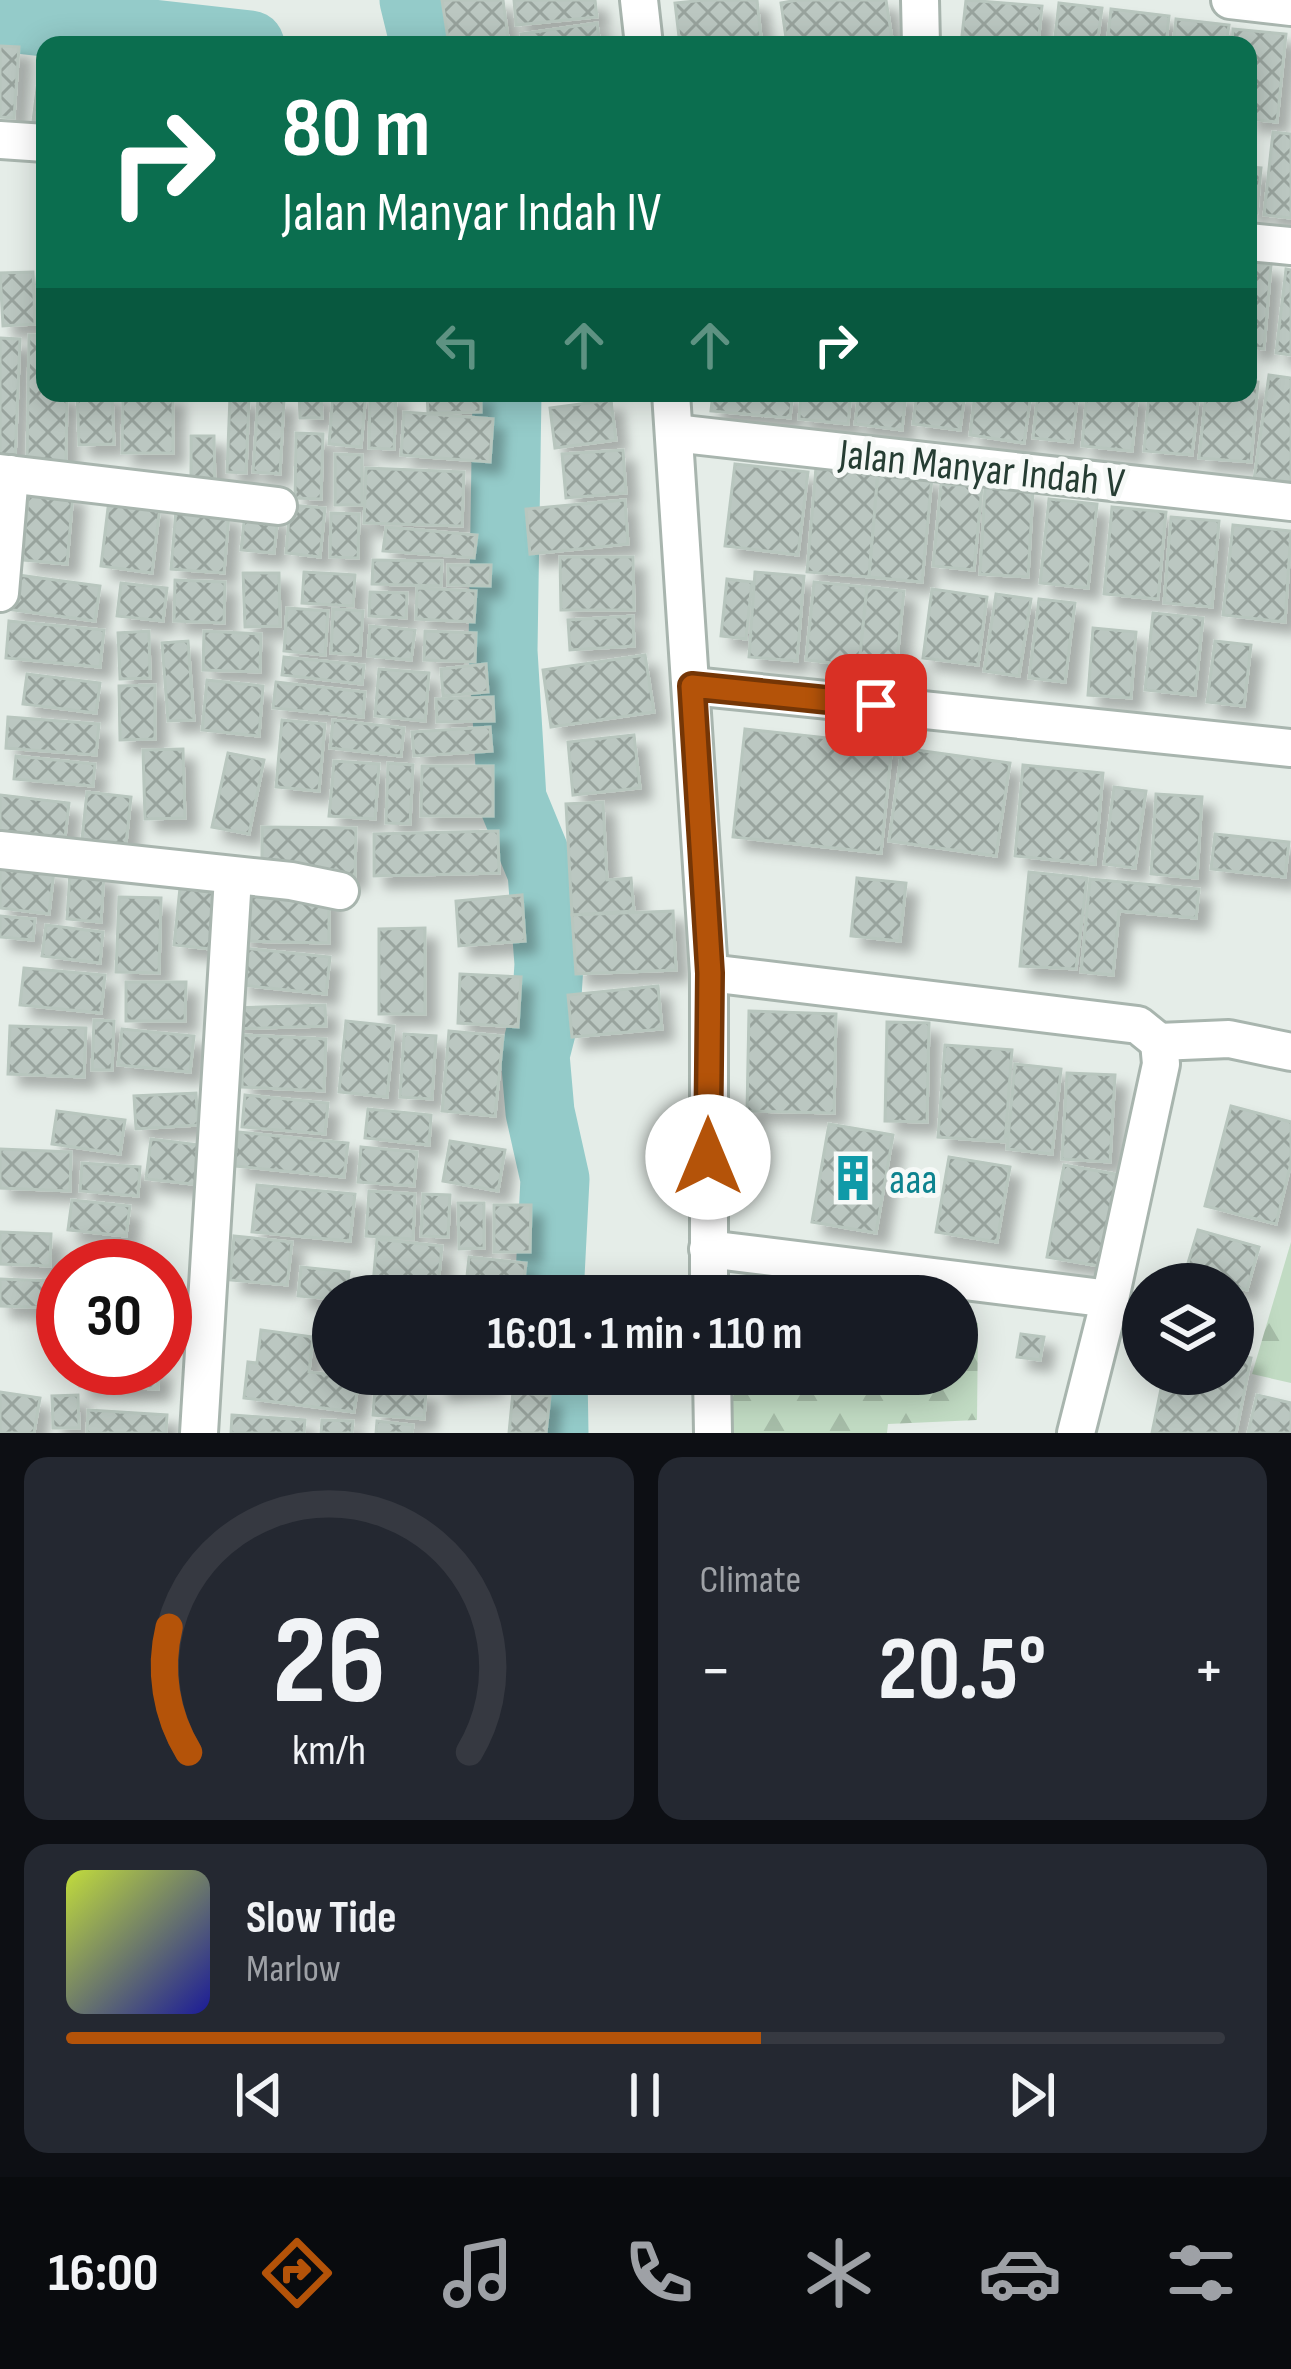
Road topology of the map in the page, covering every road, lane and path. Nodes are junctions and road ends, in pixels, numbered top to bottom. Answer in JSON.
{"nodes":[{"id":1,"x":639,"y":0,"type":"edge"},
{"id":2,"x":920,"y":0,"type":"edge"},
{"id":3,"x":1230,"y":0,"type":"edge"},
{"id":4,"x":1291,"y":7,"type":"edge"},
{"id":5,"x":643,"y":36,"type":"edge"},
{"id":6,"x":921,"y":36,"type":"edge"},
{"id":7,"x":0,"y":140,"type":"edge"},
{"id":8,"x":36,"y":142,"type":"edge"},
{"id":9,"x":1257,"y":243,"type":"edge"},
{"id":10,"x":1291,"y":246,"type":"edge"},
{"id":11,"x":672,"y":402,"type":"edge"},
{"id":12,"x":674,"y":433,"type":"junction"},
{"id":13,"x":5,"y":473,"type":"edge"},
{"id":14,"x":1291,"y":502,"type":"edge"},
{"id":15,"x":278,"y":506,"type":"dead end"},
{"id":16,"x":0,"y":593,"type":"edge"},
{"id":17,"x":692,"y":686,"type":"junction"},
{"id":18,"x":1291,"y":747,"type":"edge"},
{"id":19,"x":0,"y":850,"type":"edge"},
{"id":20,"x":233,"y":877,"type":"junction"},
{"id":21,"x":340,"y":891,"type":"dead end"},
{"id":22,"x":710,"y":973,"type":"junction"},
{"id":23,"x":1159,"y":1042,"type":"junction"},
{"id":24,"x":1291,"y":1052,"type":"edge"},
{"id":25,"x":708,"y":1249,"type":"junction"},
{"id":26,"x":709,"y":1275,"type":"edge"},
{"id":27,"x":1110,"y":1299,"type":"junction"},
{"id":28,"x":712,"y":1395,"type":"edge"},
{"id":29,"x":199,"y":1433,"type":"edge"},
{"id":30,"x":713,"y":1433,"type":"edge"},
{"id":31,"x":1076,"y":1433,"type":"edge"}],
"edges":[{"from":1,"to":5,"type":"street"},
{"from":2,"to":6,"type":"street"},
{"from":3,"to":4,"type":"street"},
{"from":7,"to":8,"type":"street"},
{"from":9,"to":10,"type":"street"},
{"from":11,"to":12,"type":"street"},
{"from":12,"to":14,"type":"street","name":"Jalan Manyar Indah V"},
{"from":12,"to":17,"type":"street"},
{"from":13,"to":15,"type":"street"},
{"from":13,"to":16,"type":"street"},
{"from":17,"to":18,"type":"street"},
{"from":17,"to":22,"type":"street"},
{"from":19,"to":20,"type":"street"},
{"from":20,"to":21,"type":"street"},
{"from":20,"to":29,"type":"street"},
{"from":22,"to":23,"type":"street"},
{"from":22,"to":25,"type":"street"},
{"from":23,"to":24,"type":"street"},
{"from":23,"to":27,"type":"street"},
{"from":25,"to":26,"type":"street"},
{"from":25,"to":27,"type":"street"},
{"from":27,"to":31,"type":"street"},
{"from":28,"to":30,"type":"street"}]}
